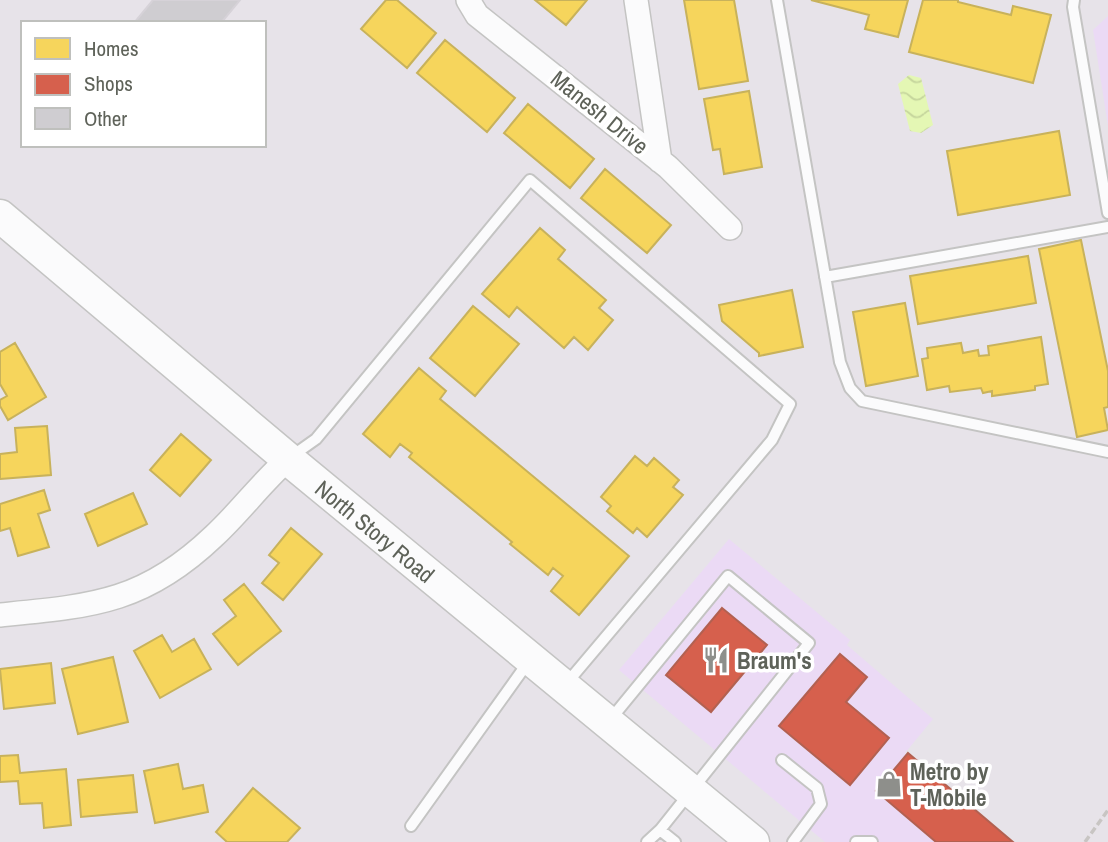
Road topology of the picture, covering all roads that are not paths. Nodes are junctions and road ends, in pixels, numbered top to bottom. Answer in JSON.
{"nodes":[{"id":1,"x":468,"y":0,"type":"edge"},
{"id":2,"x":636,"y":0,"type":"edge"},
{"id":3,"x":777,"y":0,"type":"edge"},
{"id":4,"x":1074,"y":0,"type":"edge"},
{"id":5,"x":660,"y":161,"type":"junction"},
{"id":6,"x":1108,"y":213,"type":"edge"},
{"id":7,"x":0,"y":216,"type":"edge"},
{"id":8,"x":1108,"y":227,"type":"edge"},
{"id":9,"x":730,"y":228,"type":"dead end"},
{"id":10,"x":825,"y":277,"type":"junction"},
{"id":11,"x":1108,"y":452,"type":"edge"},
{"id":12,"x":288,"y":459,"type":"junction"},
{"id":13,"x":0,"y":615,"type":"edge"},
{"id":14,"x":531,"y":658,"type":"junction"},
{"id":15,"x":565,"y":686,"type":"junction"},
{"id":16,"x":608,"y":722,"type":"junction"},
{"id":17,"x":782,"y":760,"type":"dead end"},
{"id":18,"x":690,"y":790,"type":"junction"},
{"id":19,"x":411,"y":826,"type":"dead end"},
{"id":20,"x":660,"y":830,"type":"junction"},
{"id":21,"x":648,"y":842,"type":"edge"},
{"id":22,"x":675,"y":842,"type":"edge"},
{"id":23,"x":753,"y":842,"type":"edge"},
{"id":24,"x":793,"y":842,"type":"edge"},
{"id":25,"x":856,"y":842,"type":"edge"},
{"id":26,"x":872,"y":842,"type":"edge"}],
"edges":[{"from":1,"to":5,"type":"street","name":"Manesh Drive"},
{"from":2,"to":5,"type":"street"},
{"from":3,"to":10,"type":"lane"},
{"from":4,"to":6,"type":"lane"},
{"from":5,"to":9,"type":"street","name":"Manesh Drive"},
{"from":7,"to":12,"type":"main road","name":"North Story Road"},
{"from":8,"to":10,"type":"lane"},
{"from":10,"to":11,"type":"lane"},
{"from":12,"to":13,"type":"street"},
{"from":12,"to":14,"type":"main road","name":"North Story Road"},
{"from":12,"to":15,"type":"lane"},
{"from":14,"to":15,"type":"main road","name":"North Story Road"},
{"from":14,"to":19,"type":"lane"},
{"from":15,"to":16,"type":"main road","name":"North Story Road"},
{"from":16,"to":18,"type":"main road","name":"North Story Road"},
{"from":16,"to":18,"type":"lane"},
{"from":17,"to":24,"type":"lane"},
{"from":18,"to":20,"type":"lane"},
{"from":18,"to":23,"type":"main road","name":"North Story Road"},
{"from":20,"to":21,"type":"lane"},
{"from":20,"to":22,"type":"lane"},
{"from":25,"to":26,"type":"lane"}]}
